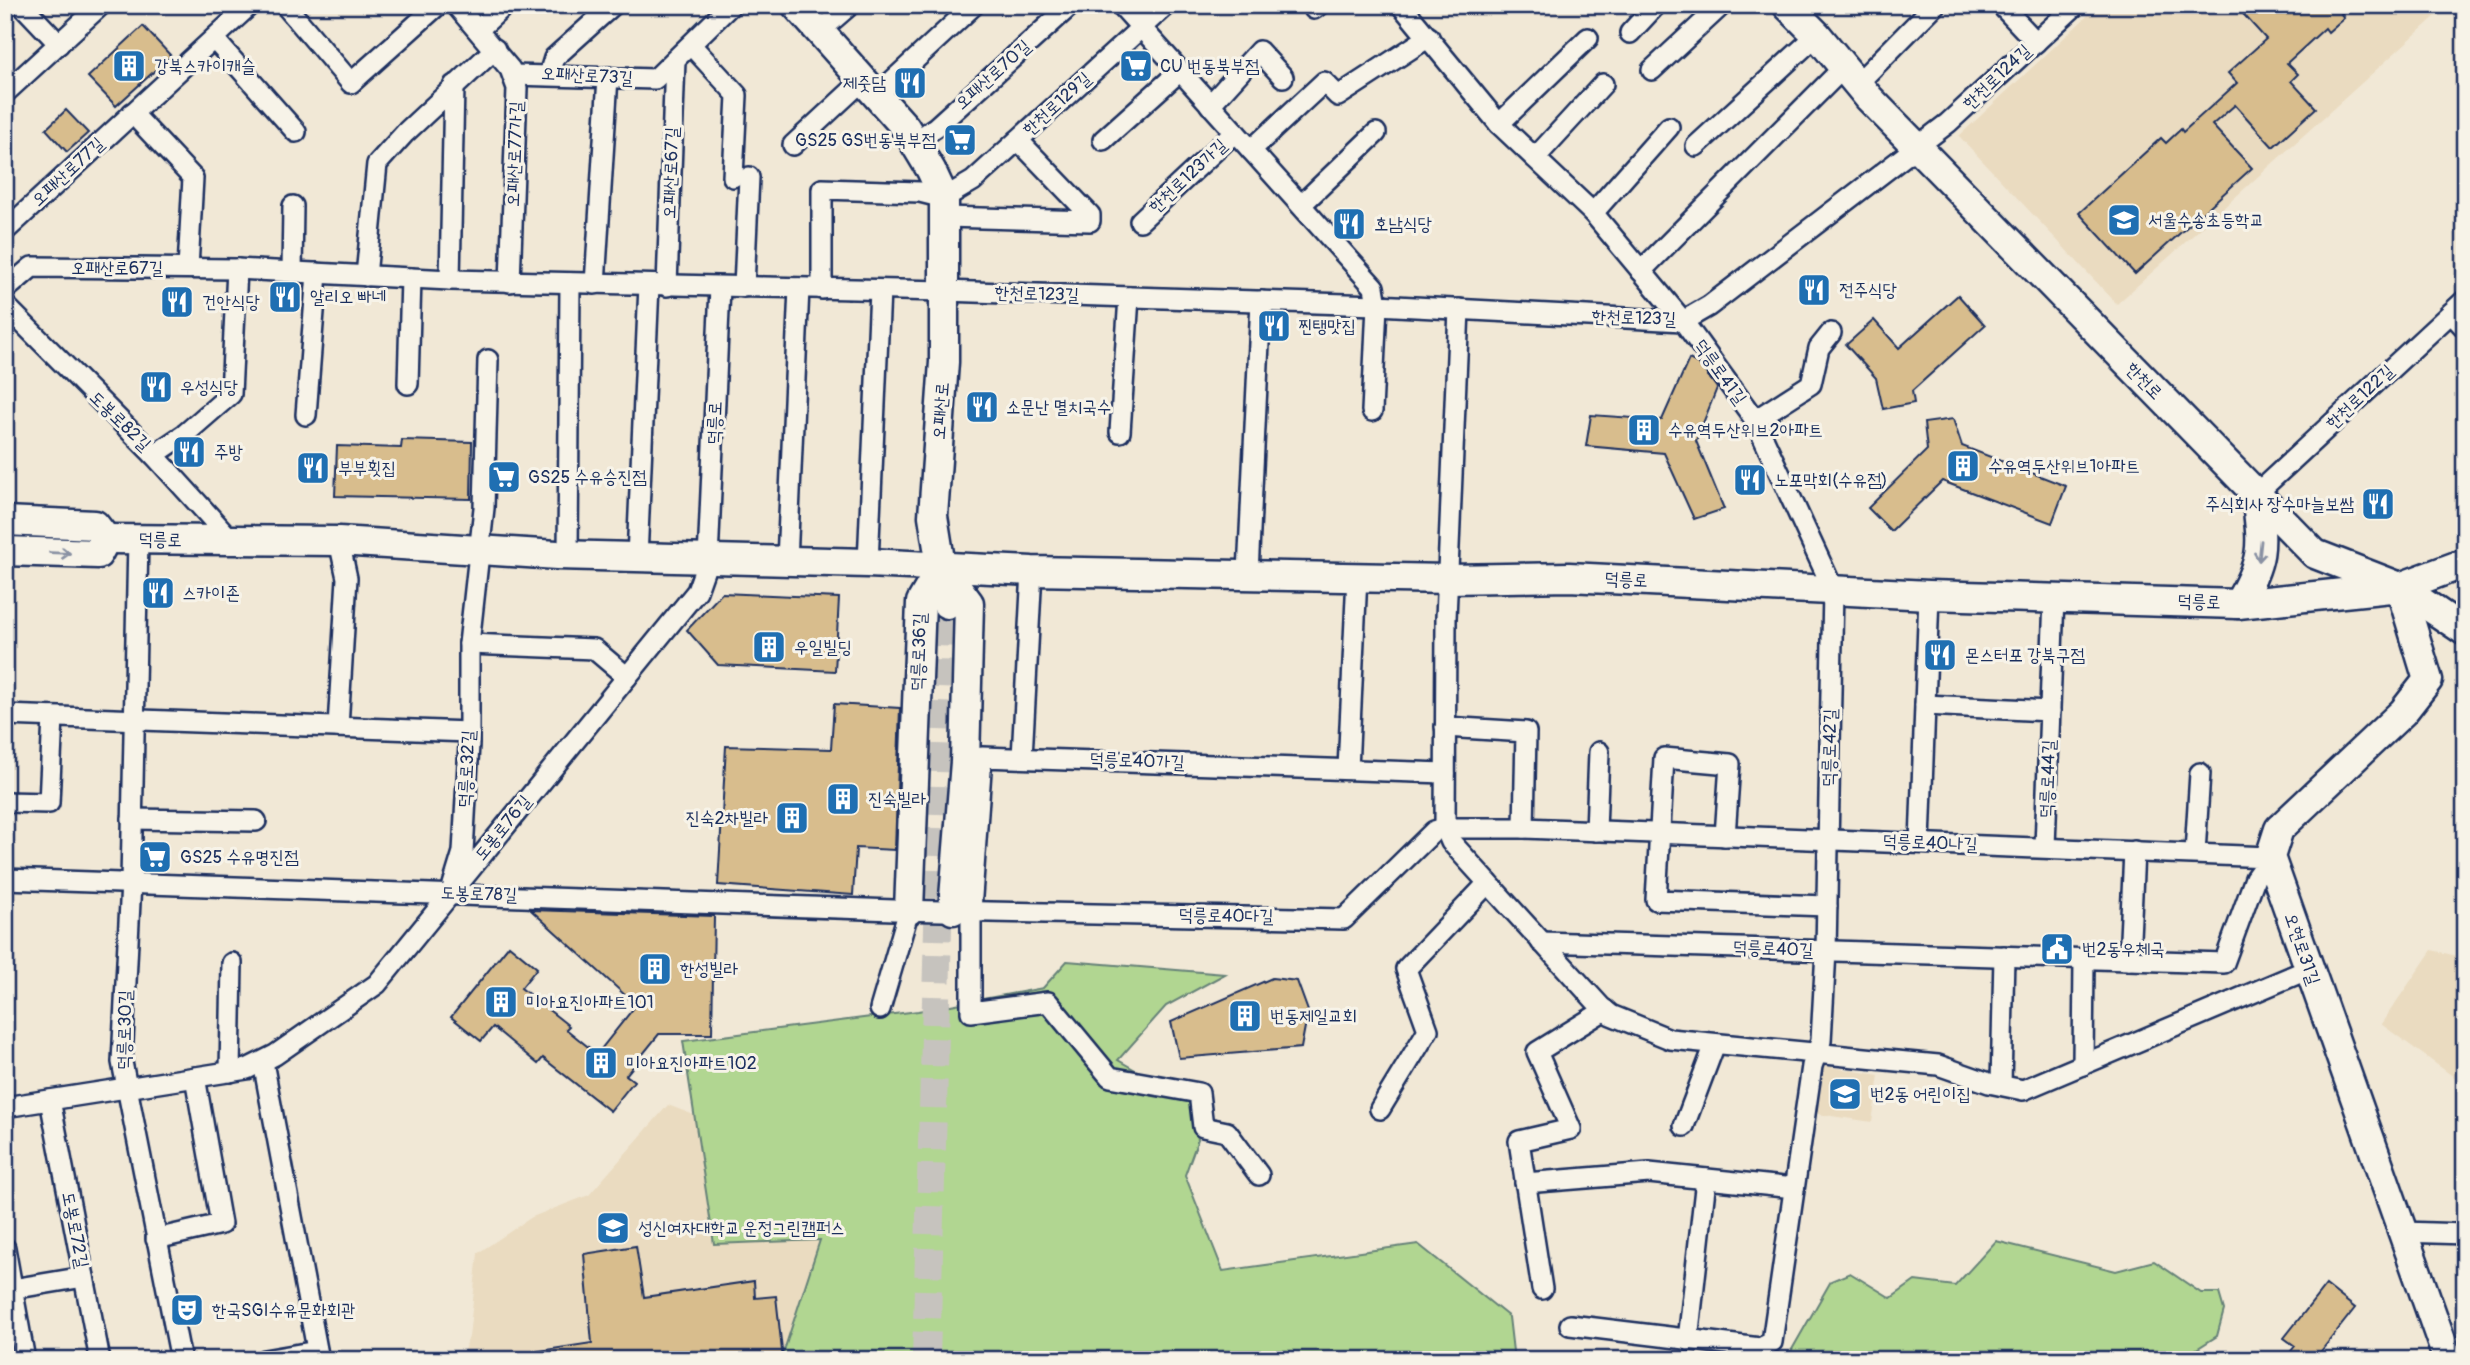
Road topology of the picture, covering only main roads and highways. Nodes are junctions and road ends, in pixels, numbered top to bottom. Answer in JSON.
{"nodes":[{"id":1,"x":796,"y":5,"type":"edge"},
{"id":2,"x":1804,"y":16,"type":"edge"},
{"id":3,"x":2256,"y":494,"type":"junction"},
{"id":4,"x":5,"y":522,"type":"edge"},
{"id":5,"x":106,"y":540,"type":"junction"},
{"id":6,"x":5,"y":551,"type":"edge"},
{"id":7,"x":2465,"y":563,"type":"edge"},
{"id":8,"x":942,"y":566,"type":"junction"},
{"id":9,"x":2400,"y":587,"type":"junction"},
{"id":10,"x":947,"y":604,"type":"tunnel mouth"},
{"id":11,"x":2238,"y":604,"type":"junction"},
{"id":12,"x":2465,"y":631,"type":"edge"},
{"id":13,"x":909,"y":910,"type":"road end"},
{"id":14,"x":962,"y":910,"type":"road end"},
{"id":15,"x":2448,"y":1360,"type":"edge"}],
"edges":[{"from":1,"to":8,"type":"main road","name":"오패산로"},
{"from":2,"to":3,"type":"main road","name":"한천로"},
{"from":3,"to":9,"type":"main road","name":"한천로"},
{"from":3,"to":11,"type":"main road","one_way":true},
{"from":4,"to":5,"type":"main road"},
{"from":6,"to":5,"type":"main road","name":"덕릉로","one_way":true},
{"from":5,"to":8,"type":"main road","name":"덕릉로"},
{"from":7,"to":9,"type":"main road","name":"덕릉로"},
{"from":8,"to":10,"type":"main road","name":"오패산로"},
{"from":8,"to":11,"type":"main road","name":"덕릉로"},
{"from":8,"to":13,"type":"main road","name":"덕릉로36길"},
{"from":8,"to":14,"type":"main road"},
{"from":9,"to":11,"type":"main road","name":"덕릉로"},
{"from":9,"to":12,"type":"main road","name":"한천로"},
{"from":9,"to":15,"type":"main road","name":"오현로31길"}]}
